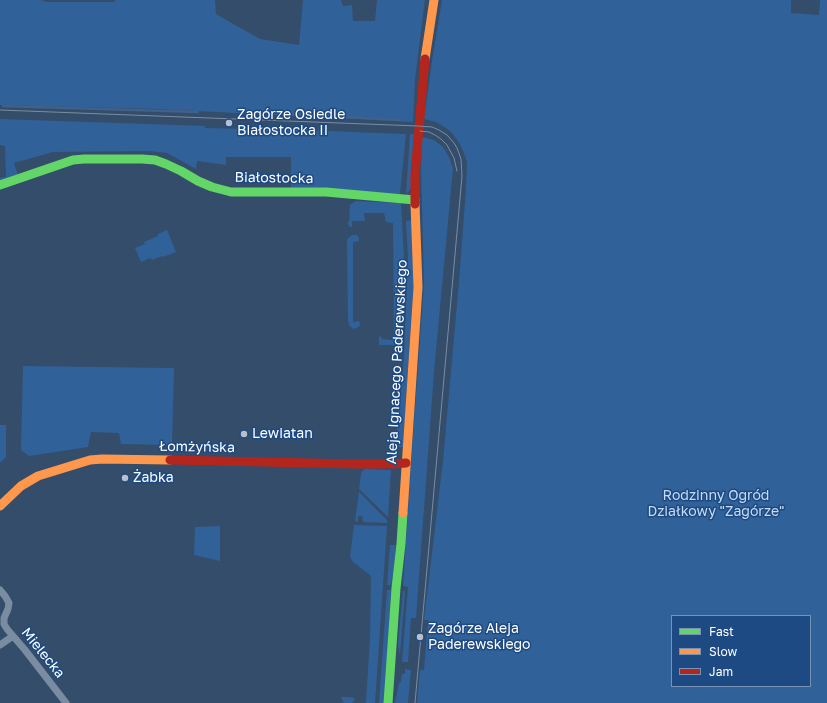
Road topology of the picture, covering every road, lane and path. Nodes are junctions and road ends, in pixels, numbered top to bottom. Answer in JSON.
{"nodes":[{"id":1,"x":434,"y":0,"type":"edge"},
{"id":2,"x":0,"y":185,"type":"edge"},
{"id":3,"x":415,"y":200,"type":"junction"},
{"id":4,"x":406,"y":463,"type":"junction"},
{"id":5,"x":0,"y":506,"type":"edge"},
{"id":6,"x":0,"y":590,"type":"edge"},
{"id":7,"x":13,"y":636,"type":"junction"},
{"id":8,"x":0,"y":645,"type":"edge"},
{"id":9,"x":66,"y":703,"type":"edge"},
{"id":10,"x":388,"y":703,"type":"edge"}],
"edges":[{"from":1,"to":3,"type":"street","name":"Aleja Ignacego Paderewskiego"},
{"from":2,"to":3,"type":"street","name":"Białostocka"},
{"from":3,"to":4,"type":"street","name":"Aleja Ignacego Paderewskiego"},
{"from":4,"to":5,"type":"street","name":"Łomżyńska"},
{"from":4,"to":10,"type":"street","name":"Aleja Ignacego Paderewskiego"},
{"from":6,"to":7,"type":"street","name":"Mielecka"},
{"from":7,"to":8,"type":"street"},
{"from":7,"to":9,"type":"street","name":"Mielecka"}]}
